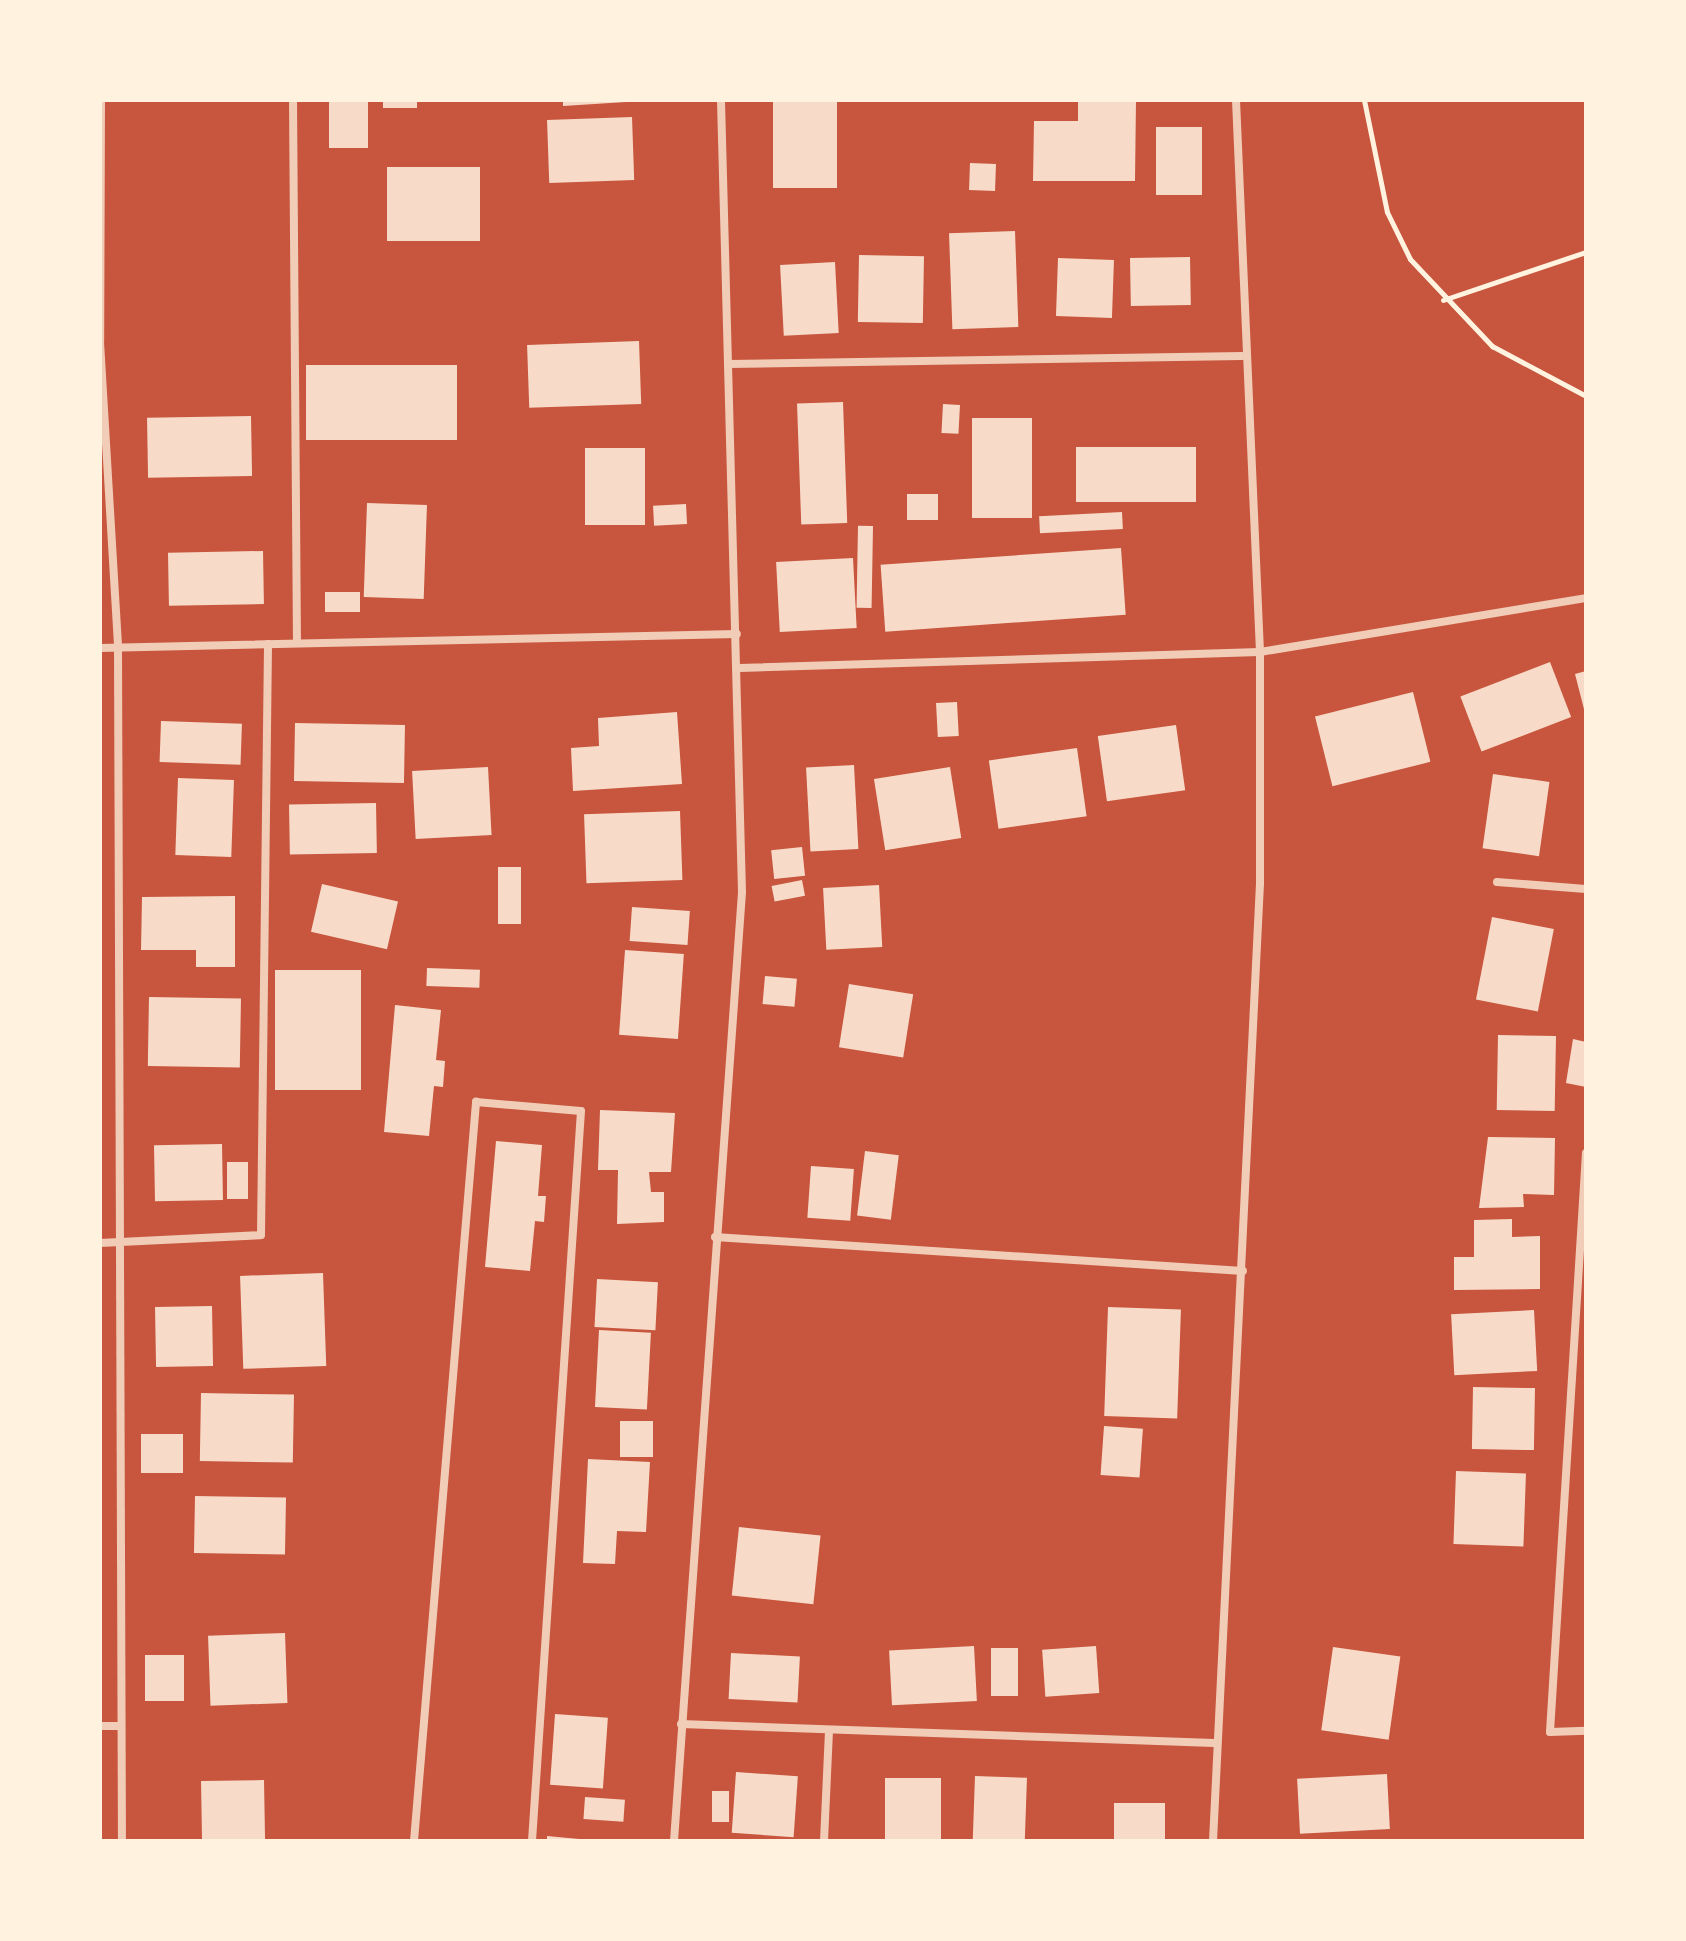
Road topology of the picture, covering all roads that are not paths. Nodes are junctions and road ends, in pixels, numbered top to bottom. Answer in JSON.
{"nodes":[{"id":1,"x":101,"y":100,"type":"edge"},
{"id":2,"x":293,"y":100,"type":"edge"},
{"id":3,"x":721,"y":100,"type":"edge"},
{"id":4,"x":1236,"y":100,"type":"edge"},
{"id":5,"x":1242,"y":356,"type":"junction"},
{"id":6,"x":728,"y":364,"type":"junction"},
{"id":7,"x":1586,"y":598,"type":"edge"},
{"id":8,"x":737,"y":634,"type":"junction"},
{"id":9,"x":297,"y":643,"type":"junction"},
{"id":10,"x":268,"y":644,"type":"junction"},
{"id":11,"x":100,"y":648,"type":"edge"},
{"id":12,"x":118,"y":648,"type":"junction"},
{"id":13,"x":1260,"y":652,"type":"junction"},
{"id":14,"x":740,"y":668,"type":"junction"},
{"id":15,"x":1497,"y":882,"type":"dead end"},
{"id":16,"x":1586,"y":889,"type":"edge"},
{"id":17,"x":1586,"y":1153,"type":"edge"},
{"id":18,"x":715,"y":1237,"type":"junction"},
{"id":19,"x":100,"y":1243,"type":"edge"},
{"id":20,"x":120,"y":1244,"type":"junction"},
{"id":21,"x":1243,"y":1271,"type":"junction"},
{"id":22,"x":681,"y":1724,"type":"junction"},
{"id":23,"x":100,"y":1726,"type":"edge"},
{"id":24,"x":121,"y":1726,"type":"junction"},
{"id":25,"x":829,"y":1730,"type":"junction"},
{"id":26,"x":1586,"y":1731,"type":"edge"},
{"id":27,"x":1214,"y":1743,"type":"junction"},
{"id":28,"x":122,"y":1841,"type":"edge"},
{"id":29,"x":414,"y":1841,"type":"edge"},
{"id":30,"x":532,"y":1841,"type":"edge"},
{"id":31,"x":674,"y":1841,"type":"edge"},
{"id":32,"x":824,"y":1841,"type":"edge"},
{"id":33,"x":1213,"y":1841,"type":"edge"}],
"edges":[{"from":1,"to":12,"type":"street"},
{"from":2,"to":9,"type":"street"},
{"from":3,"to":6,"type":"street"},
{"from":4,"to":5,"type":"street"},
{"from":5,"to":6,"type":"street"},
{"from":5,"to":13,"type":"street"},
{"from":6,"to":8,"type":"street"},
{"from":7,"to":13,"type":"street"},
{"from":8,"to":9,"type":"street"},
{"from":8,"to":14,"type":"street"},
{"from":9,"to":10,"type":"street"},
{"from":10,"to":12,"type":"street"},
{"from":10,"to":20,"type":"street"},
{"from":11,"to":12,"type":"street"},
{"from":12,"to":20,"type":"street"},
{"from":13,"to":14,"type":"street"},
{"from":13,"to":21,"type":"street"},
{"from":14,"to":18,"type":"street"},
{"from":15,"to":16,"type":"street"},
{"from":17,"to":26,"type":"street"},
{"from":18,"to":21,"type":"street"},
{"from":18,"to":22,"type":"street"},
{"from":19,"to":20,"type":"street"},
{"from":20,"to":24,"type":"street"},
{"from":21,"to":27,"type":"street"},
{"from":22,"to":25,"type":"street"},
{"from":22,"to":31,"type":"street"},
{"from":23,"to":24,"type":"street"},
{"from":24,"to":28,"type":"street"},
{"from":25,"to":27,"type":"street"},
{"from":25,"to":32,"type":"street"},
{"from":27,"to":33,"type":"street"},
{"from":29,"to":30,"type":"street"}]}
